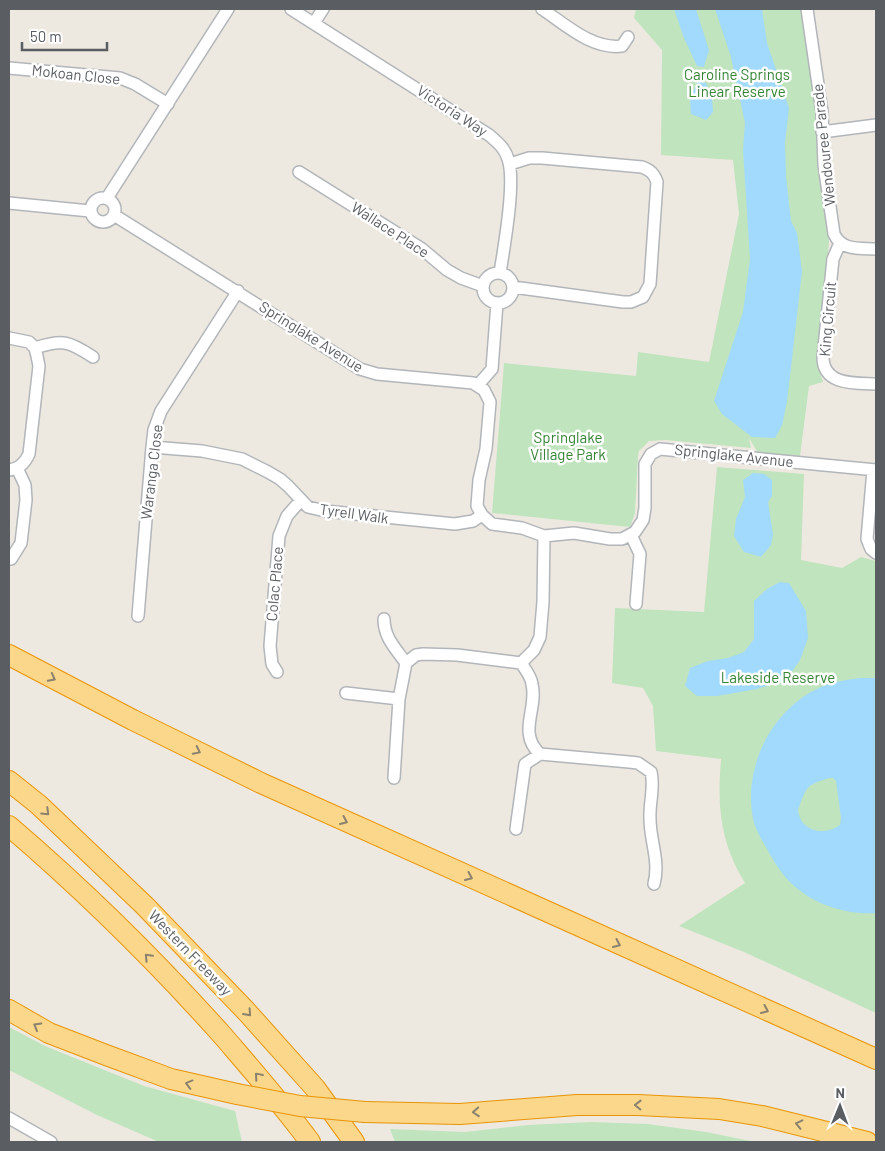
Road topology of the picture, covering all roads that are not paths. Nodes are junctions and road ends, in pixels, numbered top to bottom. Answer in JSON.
{"nodes":[{"id":1,"x":228,"y":9,"type":"edge"},
{"id":2,"x":291,"y":9,"type":"edge"},
{"id":3,"x":323,"y":9,"type":"edge"},
{"id":4,"x":542,"y":9,"type":"edge"},
{"id":5,"x":807,"y":9,"type":"edge"},
{"id":6,"x":314,"y":23,"type":"junction"},
{"id":7,"x":628,"y":37,"type":"dead end"},
{"id":8,"x":9,"y":68,"type":"edge"},
{"id":9,"x":168,"y":104,"type":"junction"},
{"id":10,"x":876,"y":125,"type":"edge"},
{"id":11,"x":822,"y":132,"type":"junction"},
{"id":12,"x":510,"y":164,"type":"junction"},
{"id":13,"x":298,"y":172,"type":"dead end"},
{"id":14,"x":107,"y":198,"type":"junction"},
{"id":15,"x":9,"y":203,"type":"edge"},
{"id":16,"x":90,"y":211,"type":"junction"},
{"id":17,"x":114,"y":215,"type":"junction"},
{"id":18,"x":840,"y":243,"type":"junction"},
{"id":19,"x":876,"y":249,"type":"edge"},
{"id":20,"x":500,"y":273,"type":"junction"},
{"id":21,"x":483,"y":286,"type":"junction"},
{"id":22,"x":513,"y":287,"type":"junction"},
{"id":23,"x":238,"y":292,"type":"junction"},
{"id":24,"x":496,"y":303,"type":"junction"},
{"id":25,"x":9,"y":338,"type":"edge"},
{"id":26,"x":35,"y":348,"type":"junction"},
{"id":27,"x":93,"y":357,"type":"dead end"},
{"id":28,"x":876,"y":384,"type":"edge"},
{"id":29,"x":478,"y":385,"type":"junction"},
{"id":30,"x":152,"y":447,"type":"junction"},
{"id":31,"x":13,"y":469,"type":"edge"},
{"id":32,"x":875,"y":470,"type":"edge"},
{"id":33,"x":301,"y":500,"type":"junction"},
{"id":34,"x":482,"y":515,"type":"junction"},
{"id":35,"x":631,"y":535,"type":"junction"},
{"id":36,"x":544,"y":536,"type":"junction"},
{"id":37,"x":876,"y":553,"type":"edge"},
{"id":38,"x":12,"y":559,"type":"dead end"},
{"id":39,"x":636,"y":604,"type":"dead end"},
{"id":40,"x":138,"y":616,"type":"dead end"},
{"id":41,"x":384,"y":619,"type":"dead end"},
{"id":42,"x":9,"y":655,"type":"edge"},
{"id":43,"x":406,"y":663,"type":"junction"},
{"id":44,"x":521,"y":663,"type":"junction"},
{"id":45,"x":277,"y":672,"type":"dead end"},
{"id":46,"x":346,"y":693,"type":"dead end"},
{"id":47,"x":399,"y":699,"type":"junction"},
{"id":48,"x":540,"y":754,"type":"junction"},
{"id":49,"x":394,"y":778,"type":"dead end"},
{"id":50,"x":9,"y":781,"type":"edge"},
{"id":51,"x":9,"y":826,"type":"edge"},
{"id":52,"x":516,"y":829,"type":"dead end"},
{"id":53,"x":654,"y":884,"type":"dead end"},
{"id":54,"x":9,"y":1010,"type":"edge"},
{"id":55,"x":795,"y":1024,"type":"junction"},
{"id":56,"x":876,"y":1047,"type":"edge"},
{"id":57,"x":876,"y":1059,"type":"edge"},
{"id":58,"x":9,"y":1118,"type":"edge"},
{"id":59,"x":51,"y":1142,"type":"edge"},
{"id":60,"x":310,"y":1142,"type":"edge"},
{"id":61,"x":354,"y":1142,"type":"edge"},
{"id":62,"x":867,"y":1142,"type":"edge"}],
"edges":[{"from":1,"to":9,"type":"street"},
{"from":2,"to":6,"type":"street","name":"Victoria Way"},
{"from":3,"to":6,"type":"street"},
{"from":4,"to":7,"type":"street"},
{"from":5,"to":11,"type":"street","name":"Wendouree Parade"},
{"from":6,"to":12,"type":"street","name":"Victoria Way"},
{"from":8,"to":9,"type":"street","name":"Mokoan Close"},
{"from":9,"to":14,"type":"street"},
{"from":10,"to":11,"type":"street"},
{"from":11,"to":18,"type":"street","name":"Wendouree Parade"},
{"from":12,"to":20,"type":"street","name":"Victoria Way"},
{"from":12,"to":22,"type":"street"},
{"from":13,"to":21,"type":"street","name":"Wallace Place"},
{"from":14,"to":16,"type":"street"},
{"from":14,"to":17,"type":"street"},
{"from":15,"to":16,"type":"street"},
{"from":16,"to":17,"type":"street"},
{"from":17,"to":23,"type":"street","name":"Springlake Avenue"},
{"from":18,"to":19,"type":"street"},
{"from":18,"to":28,"type":"street","name":"King Circuit"},
{"from":20,"to":21,"type":"street"},
{"from":20,"to":22,"type":"street"},
{"from":21,"to":24,"type":"street"},
{"from":22,"to":24,"type":"street"},
{"from":23,"to":29,"type":"street","name":"Springlake Avenue"},
{"from":23,"to":30,"type":"street","name":"Waranga Close"},
{"from":24,"to":29,"type":"street"},
{"from":25,"to":26,"type":"street"},
{"from":26,"to":27,"type":"street"},
{"from":26,"to":31,"type":"street"},
{"from":29,"to":34,"type":"street"},
{"from":30,"to":33,"type":"street","name":"Tyrell Walk"},
{"from":30,"to":40,"type":"street","name":"Waranga Close"},
{"from":31,"to":38,"type":"street"},
{"from":32,"to":35,"type":"street","name":"Springlake Avenue"},
{"from":32,"to":37,"type":"street"},
{"from":33,"to":34,"type":"street","name":"Tyrell Walk"},
{"from":33,"to":45,"type":"street","name":"Colac Place"},
{"from":34,"to":36,"type":"street"},
{"from":35,"to":36,"type":"street"},
{"from":35,"to":39,"type":"street"},
{"from":36,"to":44,"type":"street"},
{"from":41,"to":43,"type":"street"},
{"from":42,"to":55,"type":"highway","one_way":true},
{"from":43,"to":44,"type":"street"},
{"from":43,"to":47,"type":"street"},
{"from":44,"to":48,"type":"street"},
{"from":46,"to":47,"type":"street"},
{"from":47,"to":49,"type":"street"},
{"from":48,"to":52,"type":"street"},
{"from":48,"to":53,"type":"street"},
{"from":50,"to":61,"type":"highway","name":"Western Freeway","one_way":true},
{"from":60,"to":51,"type":"highway","one_way":true},
{"from":62,"to":54,"type":"highway","one_way":true,"bridge":true},
{"from":55,"to":56,"type":"highway"},
{"from":55,"to":57,"type":"highway"},
{"from":58,"to":59,"type":"street"}]}
